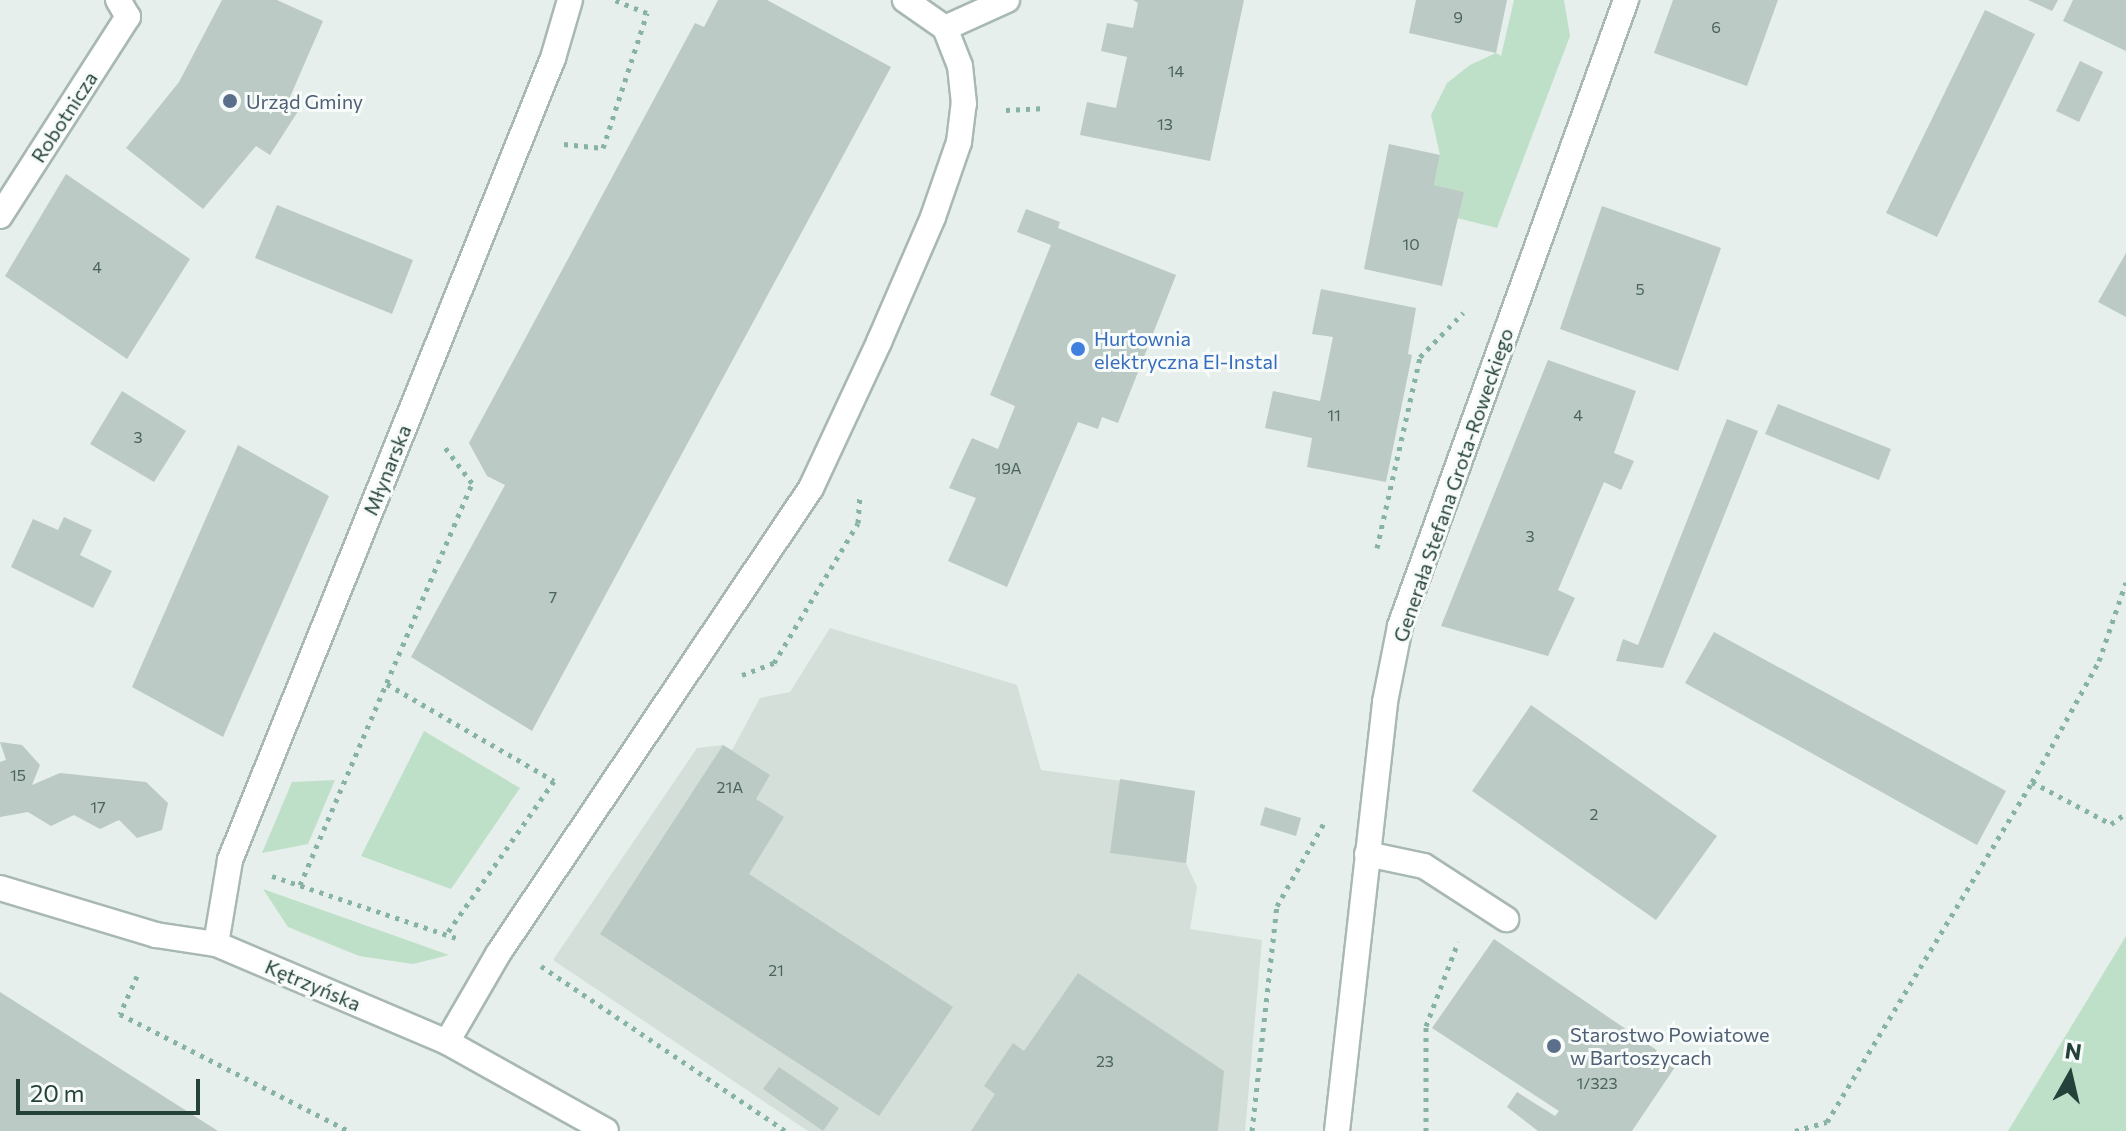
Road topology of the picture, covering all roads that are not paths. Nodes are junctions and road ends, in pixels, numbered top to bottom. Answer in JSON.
{"nodes":[{"id":1,"x":570,"y":0,"type":"edge"},
{"id":2,"x":905,"y":0,"type":"edge"},
{"id":3,"x":1007,"y":0,"type":"edge"},
{"id":4,"x":1626,"y":0,"type":"edge"},
{"id":5,"x":123,"y":9,"type":"edge"},
{"id":6,"x":945,"y":28,"type":"junction"},
{"id":7,"x":0,"y":216,"type":"edge"},
{"id":8,"x":1367,"y":854,"type":"junction"},
{"id":9,"x":0,"y":888,"type":"edge"},
{"id":10,"x":1506,"y":919,"type":"dead end"},
{"id":11,"x":216,"y":944,"type":"junction"},
{"id":12,"x":447,"y":1042,"type":"junction"},
{"id":13,"x":606,"y":1131,"type":"edge"},
{"id":14,"x":1337,"y":1131,"type":"edge"}],
"edges":[{"from":1,"to":11,"type":"street","name":"Młynarska"},
{"from":2,"to":6,"type":"street"},
{"from":3,"to":6,"type":"street"},
{"from":4,"to":8,"type":"street","name":"Generała Stefana Grota-Roweckiego"},
{"from":5,"to":7,"type":"street","name":"Robotnicza"},
{"from":6,"to":12,"type":"street"},
{"from":8,"to":10,"type":"street"},
{"from":8,"to":14,"type":"street","name":"Generała Stefana Grota-Roweckiego"},
{"from":9,"to":11,"type":"street","name":"Kętrzyńska"},
{"from":11,"to":12,"type":"street","name":"Kętrzyńska"},
{"from":12,"to":13,"type":"street","name":"Kętrzyńska"}]}
